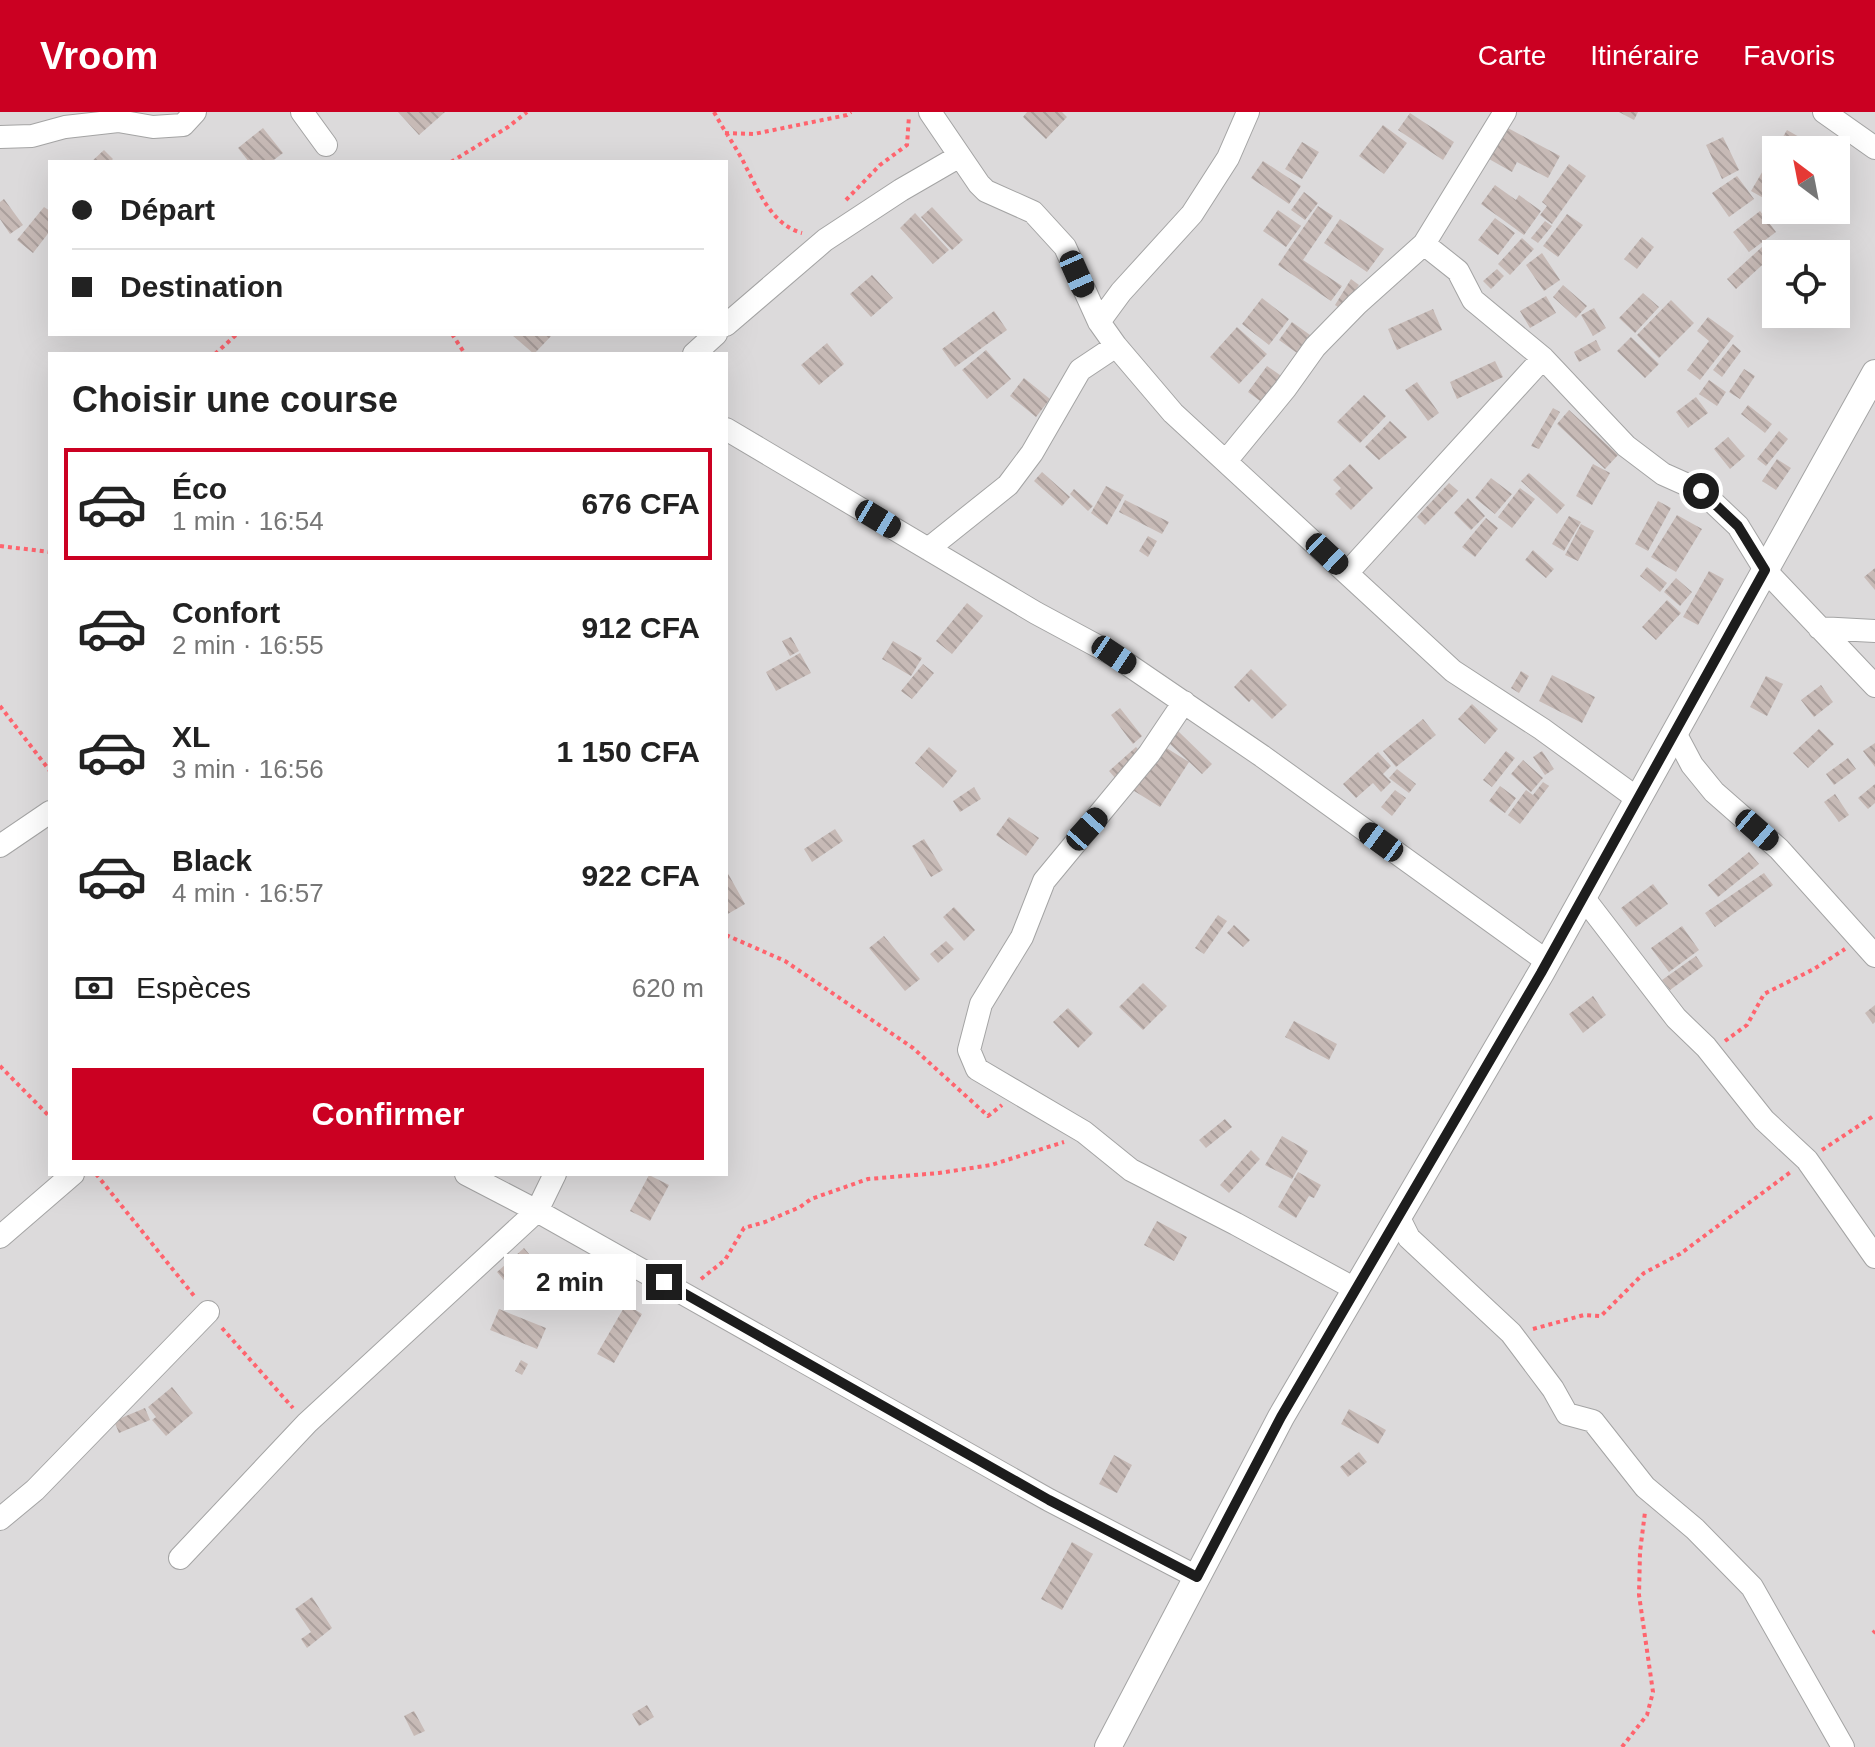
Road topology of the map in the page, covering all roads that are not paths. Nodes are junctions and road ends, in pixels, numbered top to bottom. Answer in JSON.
{"nodes":[{"id":1,"x":195,"y":112,"type":"edge"},
{"id":2,"x":302,"y":112,"type":"edge"},
{"id":3,"x":930,"y":112,"type":"edge"},
{"id":4,"x":1248,"y":112,"type":"edge"},
{"id":5,"x":1505,"y":112,"type":"edge"},
{"id":6,"x":1824,"y":112,"type":"edge"},
{"id":7,"x":0,"y":137,"type":"edge"},
{"id":8,"x":326,"y":145,"type":"dead end"},
{"id":9,"x":1875,"y":148,"type":"edge"},
{"id":10,"x":958,"y":157,"type":"junction"},
{"id":11,"x":1424,"y":244,"type":"junction"},
{"id":12,"x":1099,"y":322,"type":"junction"},
{"id":13,"x":728,"y":323,"type":"edge"},
{"id":14,"x":714,"y":336,"type":"edge"},
{"id":15,"x":1116,"y":346,"type":"junction"},
{"id":16,"x":696,"y":352,"type":"edge"},
{"id":17,"x":1543,"y":358,"type":"junction"},
{"id":18,"x":1875,"y":373,"type":"edge"},
{"id":19,"x":728,"y":430,"type":"edge"},
{"id":20,"x":1226,"y":461,"type":"junction"},
{"id":21,"x":928,"y":549,"type":"junction"},
{"id":22,"x":1765,"y":570,"type":"junction"},
{"id":23,"x":1348,"y":572,"type":"junction"},
{"id":24,"x":1819,"y":628,"type":"junction"},
{"id":25,"x":1875,"y":631,"type":"edge"},
{"id":26,"x":1875,"y":686,"type":"edge"},
{"id":27,"x":1184,"y":702,"type":"junction"},
{"id":28,"x":1675,"y":733,"type":"junction"},
{"id":29,"x":1638,"y":799,"type":"junction"},
{"id":30,"x":48,"y":813,"type":"edge"},
{"id":31,"x":0,"y":846,"type":"edge"},
{"id":32,"x":1583,"y":897,"type":"junction"},
{"id":33,"x":1868,"y":948,"type":"edge"},
{"id":34,"x":1548,"y":962,"type":"junction"},
{"id":35,"x":71,"y":1176,"type":"edge"},
{"id":36,"x":470,"y":1176,"type":"edge"},
{"id":37,"x":554,"y":1176,"type":"edge"},
{"id":38,"x":537,"y":1211,"type":"junction"},
{"id":39,"x":1399,"y":1218,"type":"junction"},
{"id":40,"x":0,"y":1237,"type":"edge"},
{"id":41,"x":1875,"y":1257,"type":"edge"},
{"id":42,"x":1357,"y":1290,"type":"junction"},
{"id":43,"x":208,"y":1312,"type":"dead end"},
{"id":44,"x":0,"y":1519,"type":"edge"},
{"id":45,"x":180,"y":1558,"type":"dead end"},
{"id":46,"x":1197,"y":1577,"type":"junction"},
{"id":47,"x":1108,"y":1747,"type":"edge"},
{"id":48,"x":1843,"y":1747,"type":"edge"}],
"edges":[{"from":1,"to":7,"type":"street"},
{"from":2,"to":8,"type":"street"},
{"from":3,"to":10,"type":"street"},
{"from":4,"to":12,"type":"street"},
{"from":5,"to":11,"type":"street"},
{"from":6,"to":9,"type":"street"},
{"from":10,"to":12,"type":"street"},
{"from":10,"to":13,"type":"street"},
{"from":11,"to":17,"type":"street"},
{"from":11,"to":20,"type":"street"},
{"from":12,"to":15,"type":"street"},
{"from":14,"to":16,"type":"street"},
{"from":15,"to":20,"type":"street"},
{"from":15,"to":21,"type":"street"},
{"from":17,"to":22,"type":"street"},
{"from":17,"to":23,"type":"street"},
{"from":18,"to":22,"type":"street"},
{"from":19,"to":21,"type":"street"},
{"from":20,"to":23,"type":"street"},
{"from":21,"to":27,"type":"street"},
{"from":22,"to":24,"type":"street"},
{"from":22,"to":28,"type":"street"},
{"from":23,"to":29,"type":"street"},
{"from":24,"to":25,"type":"street"},
{"from":24,"to":26,"type":"street"},
{"from":27,"to":34,"type":"street"},
{"from":27,"to":42,"type":"street"},
{"from":28,"to":29,"type":"street"},
{"from":28,"to":33,"type":"street"},
{"from":29,"to":32,"type":"street"},
{"from":30,"to":31,"type":"street"},
{"from":32,"to":34,"type":"street"},
{"from":32,"to":41,"type":"street"},
{"from":34,"to":39,"type":"street"},
{"from":35,"to":40,"type":"street"},
{"from":36,"to":38,"type":"street"},
{"from":37,"to":38,"type":"street"},
{"from":38,"to":45,"type":"street"},
{"from":38,"to":46,"type":"street"},
{"from":39,"to":42,"type":"street"},
{"from":39,"to":48,"type":"street"},
{"from":42,"to":46,"type":"street"},
{"from":43,"to":44,"type":"street"},
{"from":46,"to":47,"type":"street"}]}
